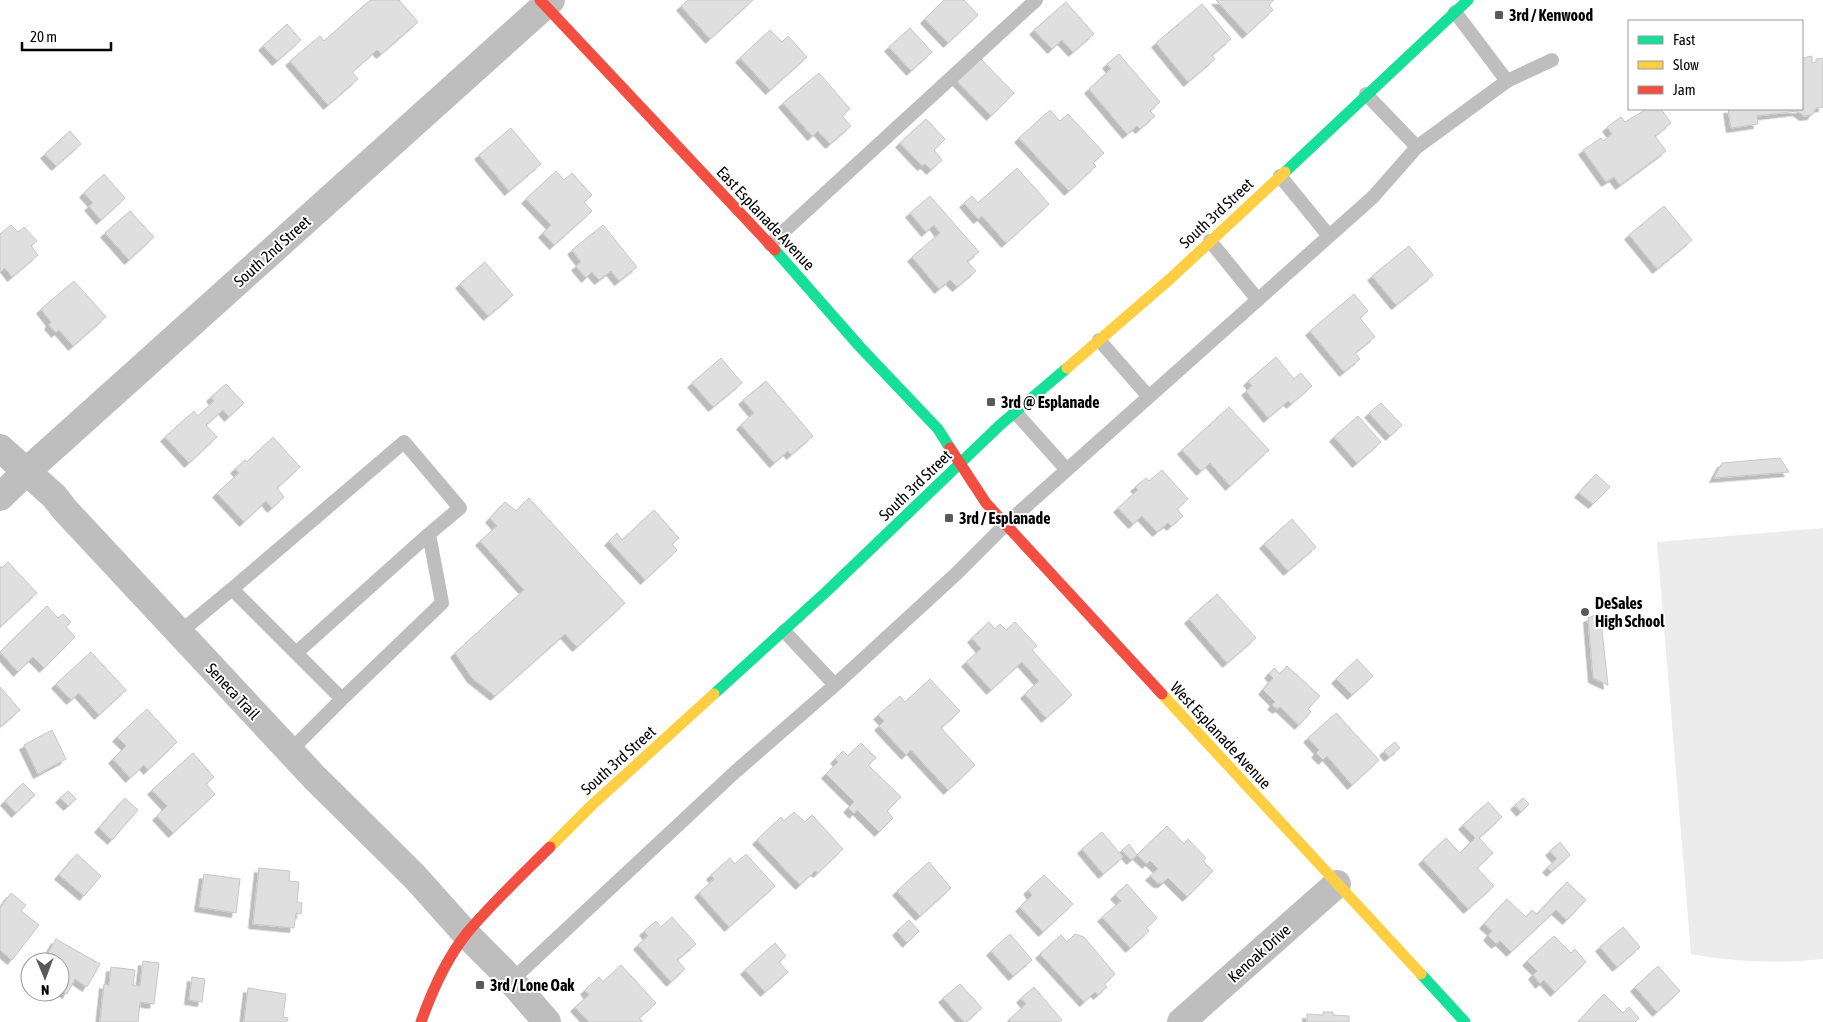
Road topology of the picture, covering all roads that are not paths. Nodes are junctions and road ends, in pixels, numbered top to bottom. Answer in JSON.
{"nodes":[{"id":1,"x":1036,"y":0,"type":"edge"},
{"id":2,"x":1468,"y":0,"type":"edge"},
{"id":3,"x":545,"y":2,"type":"edge"},
{"id":4,"x":1455,"y":12,"type":"junction"},
{"id":5,"x":1552,"y":60,"type":"dead end"},
{"id":6,"x":1507,"y":81,"type":"junction"},
{"id":7,"x":1366,"y":94,"type":"junction"},
{"id":8,"x":1417,"y":147,"type":"junction"},
{"id":9,"x":1280,"y":176,"type":"junction"},
{"id":10,"x":1329,"y":236,"type":"junction"},
{"id":11,"x":1210,"y":241,"type":"junction"},
{"id":12,"x":770,"y":244,"type":"junction"},
{"id":13,"x":1258,"y":300,"type":"junction"},
{"id":14,"x":1099,"y":340,"type":"junction"},
{"id":15,"x":1149,"y":397,"type":"junction"},
{"id":16,"x":1015,"y":412,"type":"junction"},
{"id":17,"x":0,"y":448,"type":"edge"},
{"id":18,"x":960,"y":464,"type":"junction"},
{"id":19,"x":1067,"y":470,"type":"junction"},
{"id":20,"x":27,"y":471,"type":"junction"},
{"id":21,"x":0,"y":497,"type":"edge"},
{"id":22,"x":1005,"y":525,"type":"junction"},
{"id":23,"x":430,"y":534,"type":"junction"},
{"id":24,"x":232,"y":589,"type":"junction"},
{"id":25,"x":784,"y":631,"type":"junction"},
{"id":26,"x":179,"y":633,"type":"junction"},
{"id":27,"x":296,"y":653,"type":"junction"},
{"id":28,"x":835,"y":685,"type":"junction"},
{"id":29,"x":342,"y":699,"type":"junction"},
{"id":30,"x":290,"y":752,"type":"junction"},
{"id":31,"x":1337,"y":884,"type":"junction"},
{"id":32,"x":466,"y":934,"type":"junction"},
{"id":33,"x":511,"y":981,"type":"junction"},
{"id":34,"x":421,"y":1022,"type":"edge"},
{"id":35,"x":547,"y":1022,"type":"edge"},
{"id":36,"x":1181,"y":1022,"type":"edge"},
{"id":37,"x":1466,"y":1022,"type":"edge"}],
"edges":[{"from":1,"to":12,"type":"lane"},
{"from":2,"to":4,"type":"street","name":"South 3rd Street"},
{"from":3,"to":12,"type":"street","name":"East Esplanade Avenue"},
{"from":3,"to":20,"type":"street","name":"South 2nd Street"},
{"from":4,"to":6,"type":"lane"},
{"from":4,"to":7,"type":"street","name":"South 3rd Street"},
{"from":5,"to":6,"type":"lane"},
{"from":6,"to":8,"type":"lane"},
{"from":7,"to":8,"type":"lane"},
{"from":7,"to":9,"type":"street","name":"South 3rd Street"},
{"from":8,"to":10,"type":"lane"},
{"from":9,"to":10,"type":"lane"},
{"from":9,"to":11,"type":"street","name":"South 3rd Street"},
{"from":10,"to":13,"type":"lane"},
{"from":11,"to":13,"type":"lane"},
{"from":11,"to":14,"type":"street","name":"South 3rd Street"},
{"from":12,"to":18,"type":"street","name":"East Esplanade Avenue"},
{"from":13,"to":15,"type":"lane"},
{"from":14,"to":15,"type":"lane"},
{"from":14,"to":16,"type":"street","name":"South 3rd Street"},
{"from":15,"to":19,"type":"lane"},
{"from":16,"to":18,"type":"street","name":"South 3rd Street"},
{"from":16,"to":19,"type":"lane"},
{"from":17,"to":20,"type":"street","name":"Seneca Trail"},
{"from":18,"to":22,"type":"street","name":"West Esplanade Avenue"},
{"from":18,"to":25,"type":"street","name":"South 3rd Street"},
{"from":19,"to":22,"type":"lane"},
{"from":20,"to":21,"type":"street","name":"South 2nd Street"},
{"from":20,"to":26,"type":"street","name":"Seneca Trail"},
{"from":22,"to":28,"type":"lane"},
{"from":22,"to":31,"type":"street","name":"West Esplanade Avenue"},
{"from":23,"to":24,"type":"lane"},
{"from":23,"to":27,"type":"lane"},
{"from":23,"to":29,"type":"lane"},
{"from":24,"to":26,"type":"lane"},
{"from":24,"to":27,"type":"lane"},
{"from":25,"to":28,"type":"lane"},
{"from":25,"to":32,"type":"street","name":"South 3rd Street"},
{"from":26,"to":30,"type":"street","name":"Seneca Trail"},
{"from":27,"to":29,"type":"lane"},
{"from":28,"to":33,"type":"lane"},
{"from":29,"to":30,"type":"lane"},
{"from":30,"to":32,"type":"street","name":"Seneca Trail"},
{"from":31,"to":36,"type":"street","name":"Kenoak Drive"},
{"from":31,"to":37,"type":"street","name":"West Esplanade Avenue"},
{"from":32,"to":33,"type":"street","name":"Seneca Trail"},
{"from":32,"to":34,"type":"street","name":"South 3rd Street"},
{"from":33,"to":35,"type":"street","name":"Seneca Trail"}]}
